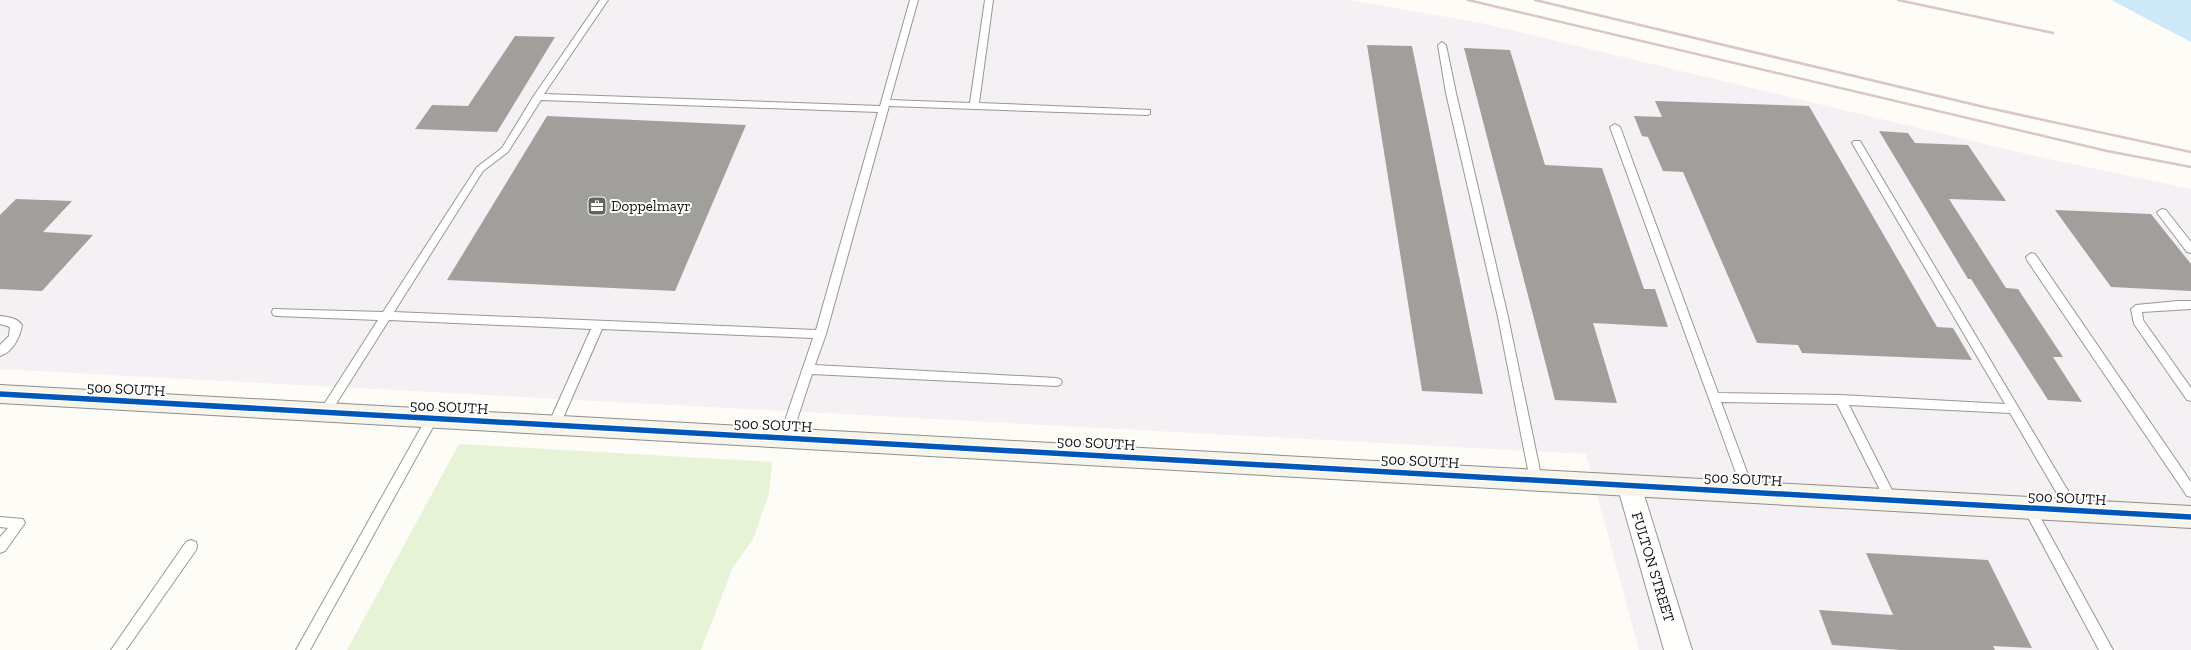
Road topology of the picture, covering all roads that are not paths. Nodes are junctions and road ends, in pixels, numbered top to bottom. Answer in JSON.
{"nodes":[{"id":1,"x":604,"y":0,"type":"edge"},
{"id":2,"x":914,"y":0,"type":"edge"},
{"id":3,"x":989,"y":0,"type":"edge"},
{"id":4,"x":1442,"y":45,"type":"dead end"},
{"id":5,"x":538,"y":97,"type":"junction"},
{"id":6,"x":884,"y":106,"type":"junction"},
{"id":7,"x":974,"y":106,"type":"junction"},
{"id":8,"x":1147,"y":112,"type":"dead end"},
{"id":9,"x":1615,"y":127,"type":"dead end"},
{"id":10,"x":1857,"y":143,"type":"dead end"},
{"id":11,"x":2162,"y":212,"type":"dead end"},
{"id":12,"x":2191,"y":249,"type":"edge"},
{"id":13,"x":2031,"y":257,"type":"dead end"},
{"id":14,"x":2191,"y":305,"type":"edge"},
{"id":15,"x":277,"y":312,"type":"dead end"},
{"id":16,"x":386,"y":316,"type":"junction"},
{"id":17,"x":0,"y":320,"type":"edge"},
{"id":18,"x":598,"y":325,"type":"junction"},
{"id":19,"x":820,"y":334,"type":"junction"},
{"id":20,"x":0,"y":352,"type":"edge"},
{"id":21,"x":808,"y":369,"type":"junction"},
{"id":22,"x":1056,"y":382,"type":"dead end"},
{"id":23,"x":0,"y":394,"type":"edge"},
{"id":24,"x":2191,"y":397,"type":"edge"},
{"id":25,"x":1714,"y":398,"type":"junction"},
{"id":26,"x":1841,"y":400,"type":"junction"},
{"id":27,"x":2014,"y":409,"type":"junction"},
{"id":28,"x":326,"y":412,"type":"junction"},
{"id":29,"x":432,"y":418,"type":"junction"},
{"id":30,"x":554,"y":425,"type":"junction"},
{"id":31,"x":785,"y":438,"type":"junction"},
{"id":32,"x":1536,"y":480,"type":"junction"},
{"id":33,"x":1629,"y":485,"type":"junction"},
{"id":34,"x":1748,"y":491,"type":"junction"},
{"id":35,"x":2191,"y":492,"type":"edge"},
{"id":36,"x":1891,"y":500,"type":"junction"},
{"id":37,"x":2029,"y":508,"type":"junction"},
{"id":38,"x":2073,"y":510,"type":"junction"},
{"id":39,"x":2191,"y":517,"type":"edge"},
{"id":40,"x":0,"y":522,"type":"edge"},
{"id":41,"x":191,"y":546,"type":"dead end"},
{"id":42,"x":0,"y":547,"type":"edge"},
{"id":43,"x":118,"y":650,"type":"edge"},
{"id":44,"x":303,"y":650,"type":"edge"},
{"id":45,"x":1678,"y":650,"type":"edge"},
{"id":46,"x":2106,"y":650,"type":"edge"}],
"edges":[{"from":1,"to":5,"type":"lane"},
{"from":2,"to":6,"type":"lane"},
{"from":3,"to":7,"type":"lane"},
{"from":4,"to":32,"type":"lane"},
{"from":5,"to":6,"type":"lane"},
{"from":5,"to":16,"type":"lane"},
{"from":6,"to":7,"type":"lane"},
{"from":6,"to":19,"type":"lane"},
{"from":7,"to":8,"type":"lane"},
{"from":9,"to":25,"type":"lane"},
{"from":10,"to":27,"type":"lane"},
{"from":11,"to":12,"type":"lane"},
{"from":13,"to":35,"type":"lane"},
{"from":14,"to":24,"type":"lane"},
{"from":15,"to":16,"type":"lane"},
{"from":16,"to":18,"type":"lane"},
{"from":16,"to":28,"type":"lane"},
{"from":17,"to":20,"type":"lane"},
{"from":18,"to":19,"type":"lane"},
{"from":18,"to":30,"type":"lane"},
{"from":19,"to":21,"type":"lane"},
{"from":21,"to":22,"type":"lane"},
{"from":21,"to":31,"type":"lane"},
{"from":23,"to":28,"type":"street","name":"500 SOUTH"},
{"from":25,"to":26,"type":"lane"},
{"from":25,"to":34,"type":"lane"},
{"from":26,"to":27,"type":"lane"},
{"from":26,"to":36,"type":"lane"},
{"from":27,"to":38,"type":"lane"},
{"from":28,"to":29,"type":"street","name":"500 SOUTH"},
{"from":29,"to":30,"type":"street","name":"500 SOUTH"},
{"from":29,"to":44,"type":"lane"},
{"from":30,"to":31,"type":"street","name":"500 SOUTH"},
{"from":31,"to":32,"type":"street","name":"500 SOUTH"},
{"from":32,"to":33,"type":"street","name":"500 SOUTH"},
{"from":33,"to":34,"type":"street","name":"500 SOUTH"},
{"from":33,"to":45,"type":"street","name":"FULTON STREET"},
{"from":34,"to":36,"type":"street","name":"500 SOUTH"},
{"from":36,"to":37,"type":"street","name":"500 SOUTH"},
{"from":37,"to":38,"type":"street","name":"500 SOUTH"},
{"from":37,"to":46,"type":"lane"},
{"from":38,"to":39,"type":"street","name":"500 SOUTH"},
{"from":40,"to":42,"type":"lane"},
{"from":41,"to":43,"type":"lane"}]}
